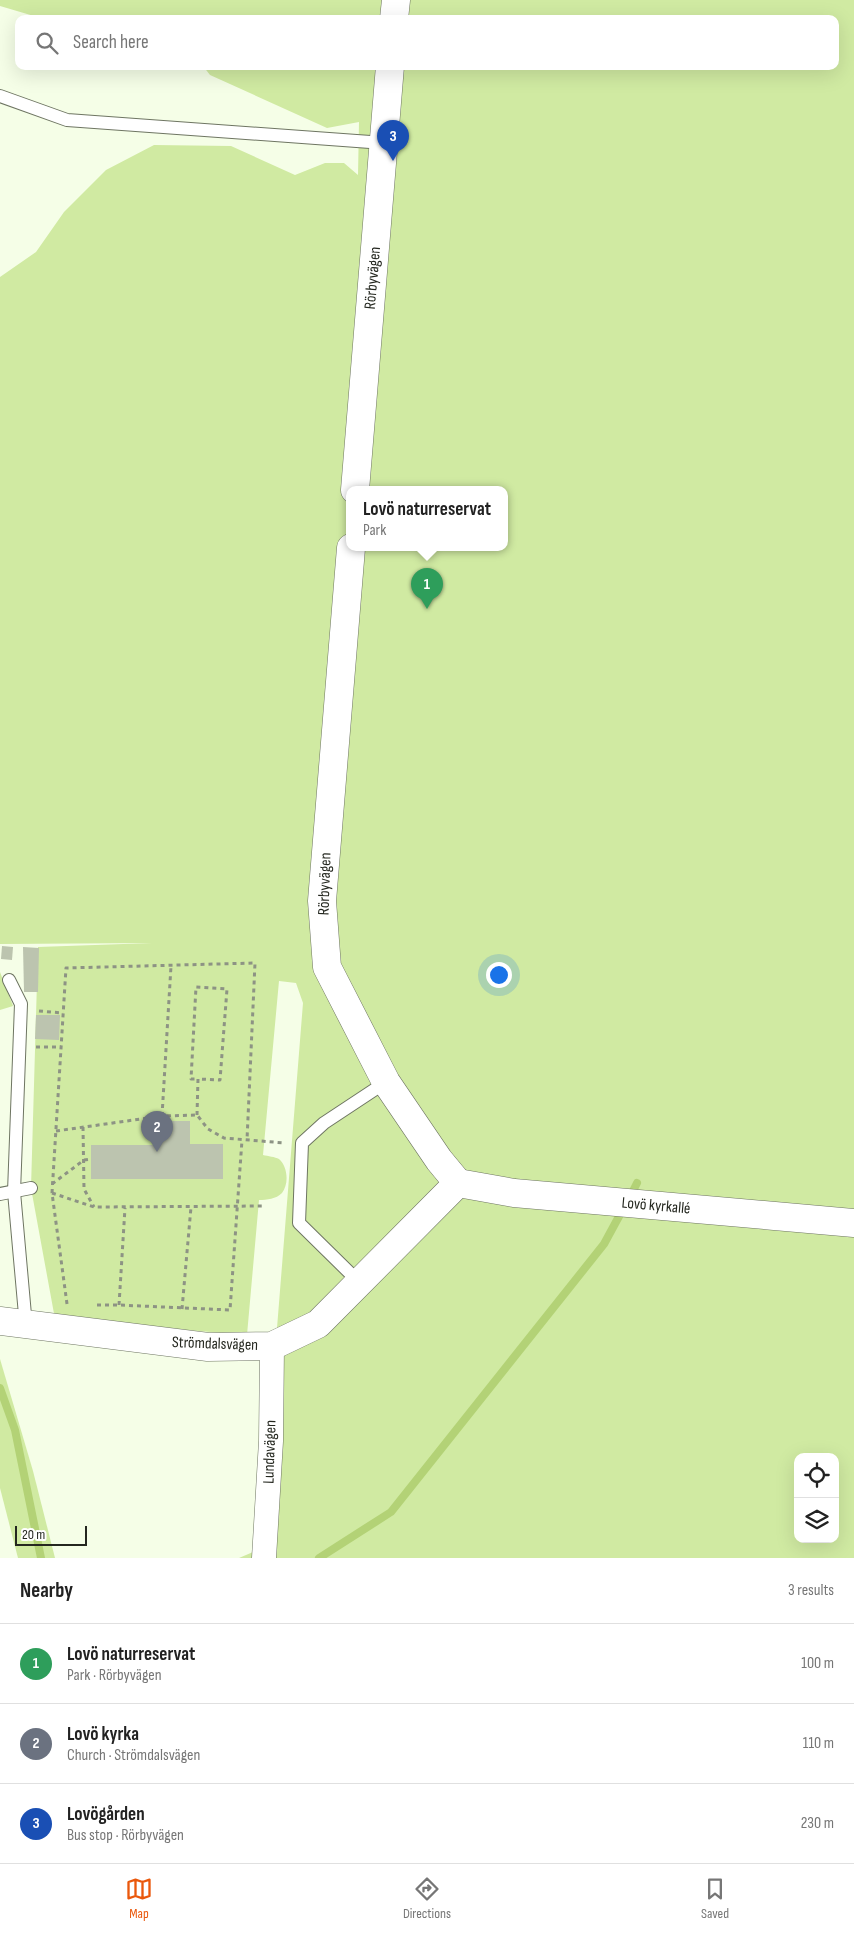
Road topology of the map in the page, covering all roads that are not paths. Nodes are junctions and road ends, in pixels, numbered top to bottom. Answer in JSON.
{"nodes":[{"id":1,"x":396,"y":0,"type":"edge"},
{"id":2,"x":394,"y":15,"type":"edge"},
{"id":3,"x":390,"y":70,"type":"edge"},
{"id":4,"x":0,"y":96,"type":"edge"},
{"id":5,"x":384,"y":143,"type":"junction"},
{"id":6,"x":356,"y":486,"type":"edge"},
{"id":7,"x":351,"y":551,"type":"edge"},
{"id":8,"x":9,"y":980,"type":"dead end"},
{"id":9,"x":386,"y":1082,"type":"junction"},
{"id":10,"x":458,"y":1183,"type":"junction"},
{"id":11,"x":31,"y":1188,"type":"road end"},
{"id":12,"x":14,"y":1192,"type":"junction"},
{"id":13,"x":0,"y":1194,"type":"edge"},
{"id":14,"x":854,"y":1223,"type":"edge"},
{"id":15,"x":360,"y":1283,"type":"junction"},
{"id":16,"x":13,"y":1324,"type":"edge"},
{"id":17,"x":272,"y":1346,"type":"junction"},
{"id":18,"x":265,"y":1550,"type":"edge"}],
"edges":[{"from":1,"to":2,"type":"street"},
{"from":3,"to":5,"type":"street","name":"Rörbyvägen"},
{"from":4,"to":5,"type":"lane"},
{"from":5,"to":6,"type":"street","name":"Rörbyvägen"},
{"from":7,"to":9,"type":"street","name":"Rörbyvägen"},
{"from":8,"to":12,"type":"lane"},
{"from":9,"to":10,"type":"street","name":"Rörbyvägen"},
{"from":9,"to":15,"type":"lane"},
{"from":10,"to":14,"type":"street","name":"Lovö kyrkallé"},
{"from":10,"to":15,"type":"street","name":"Strömdalsvägen"},
{"from":11,"to":12,"type":"lane"},
{"from":12,"to":13,"type":"lane"},
{"from":12,"to":16,"type":"lane"},
{"from":15,"to":17,"type":"street","name":"Strömdalsvägen"},
{"from":16,"to":17,"type":"street","name":"Strömdalsvägen"},
{"from":17,"to":18,"type":"street","name":"Lundavägen"}]}
